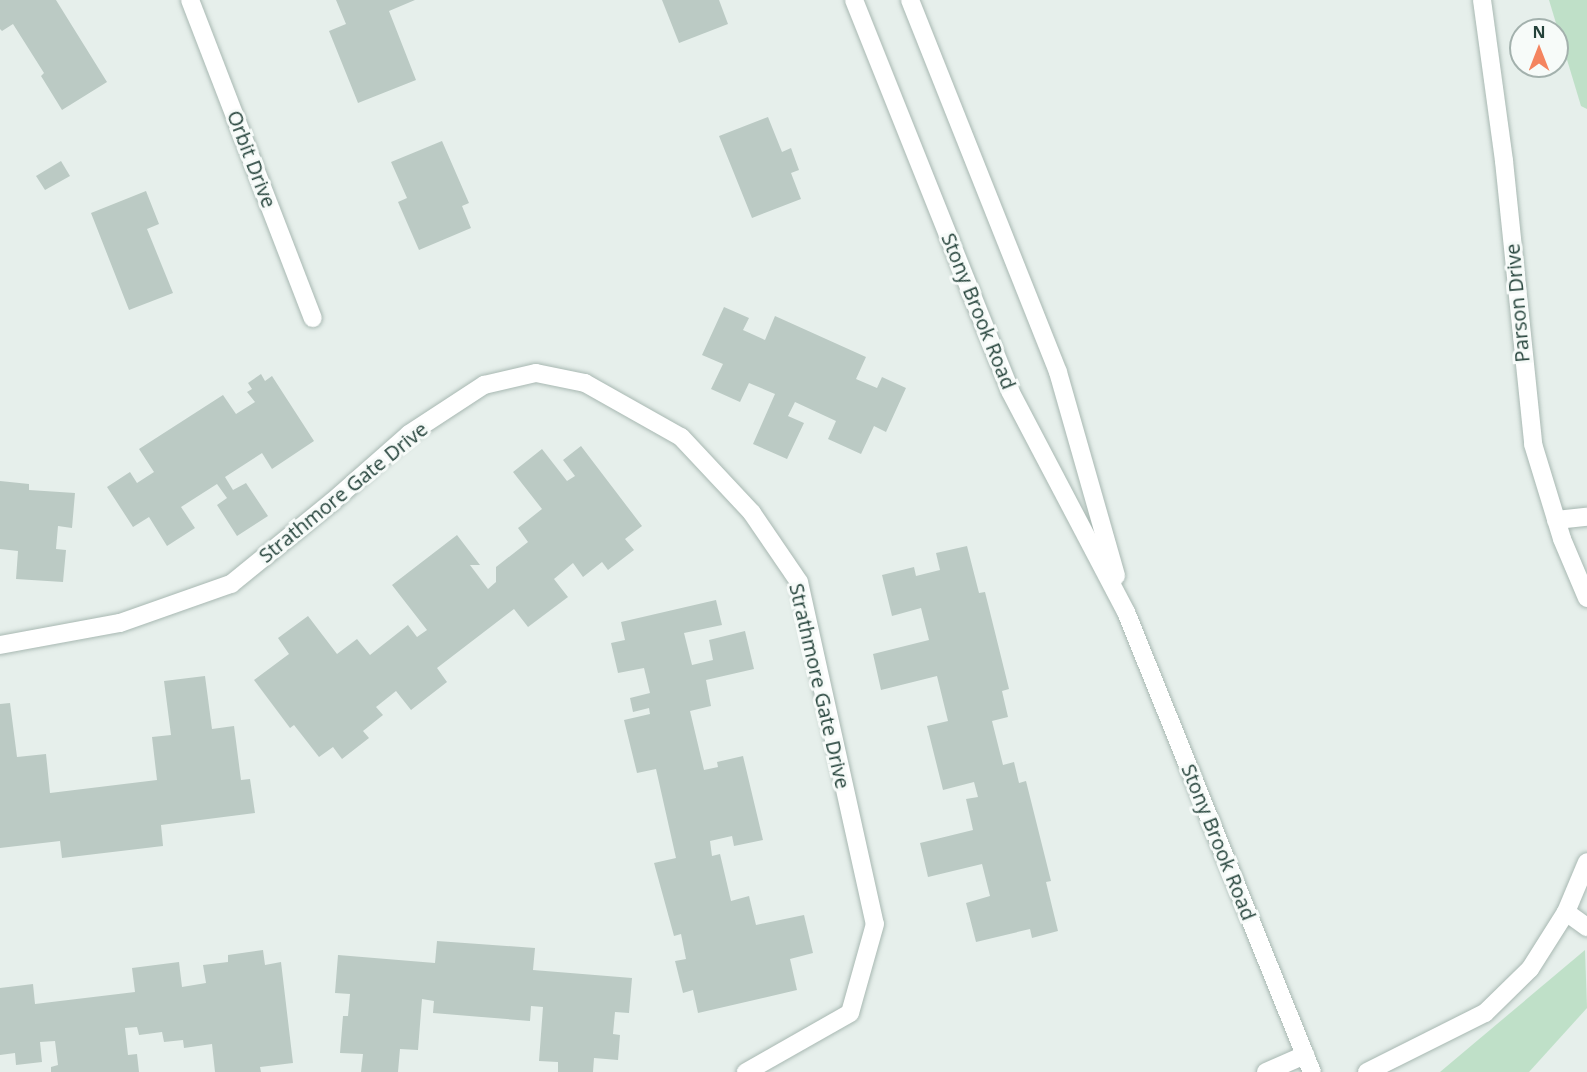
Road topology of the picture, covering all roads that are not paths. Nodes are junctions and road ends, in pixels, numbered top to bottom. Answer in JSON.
{"nodes":[{"id":1,"x":190,"y":0,"type":"edge"},
{"id":2,"x":854,"y":0,"type":"edge"},
{"id":3,"x":910,"y":0,"type":"edge"},
{"id":4,"x":1482,"y":0,"type":"edge"},
{"id":5,"x":313,"y":318,"type":"dead end"},
{"id":6,"x":1587,"y":516,"type":"edge"},
{"id":7,"x":1556,"y":520,"type":"junction"},
{"id":8,"x":1587,"y":598,"type":"edge"},
{"id":9,"x":1126,"y":612,"type":"junction"},
{"id":10,"x":0,"y":645,"type":"edge"},
{"id":11,"x":1587,"y":862,"type":"edge"},
{"id":12,"x":1566,"y":912,"type":"junction"},
{"id":13,"x":1587,"y":927,"type":"edge"},
{"id":14,"x":1305,"y":1055,"type":"junction"},
{"id":15,"x":746,"y":1072,"type":"edge"},
{"id":16,"x":1266,"y":1072,"type":"edge"},
{"id":17,"x":1312,"y":1072,"type":"edge"},
{"id":18,"x":1367,"y":1072,"type":"edge"}],
"edges":[{"from":1,"to":5,"type":"street","name":"Orbit Drive"},
{"from":2,"to":9,"type":"street","name":"Stony Brook Road"},
{"from":3,"to":9,"type":"street","name":"Stony Brook Road"},
{"from":4,"to":7,"type":"street","name":"Parson Drive"},
{"from":6,"to":7,"type":"street"},
{"from":7,"to":8,"type":"street","name":"Parson Drive"},
{"from":9,"to":14,"type":"street","name":"Stony Brook Road"},
{"from":10,"to":15,"type":"street","name":"Strathmore Gate Drive"},
{"from":11,"to":12,"type":"street"},
{"from":12,"to":13,"type":"street"},
{"from":12,"to":18,"type":"street"},
{"from":14,"to":16,"type":"street"},
{"from":14,"to":17,"type":"street","name":"Stony Brook Road"}]}
